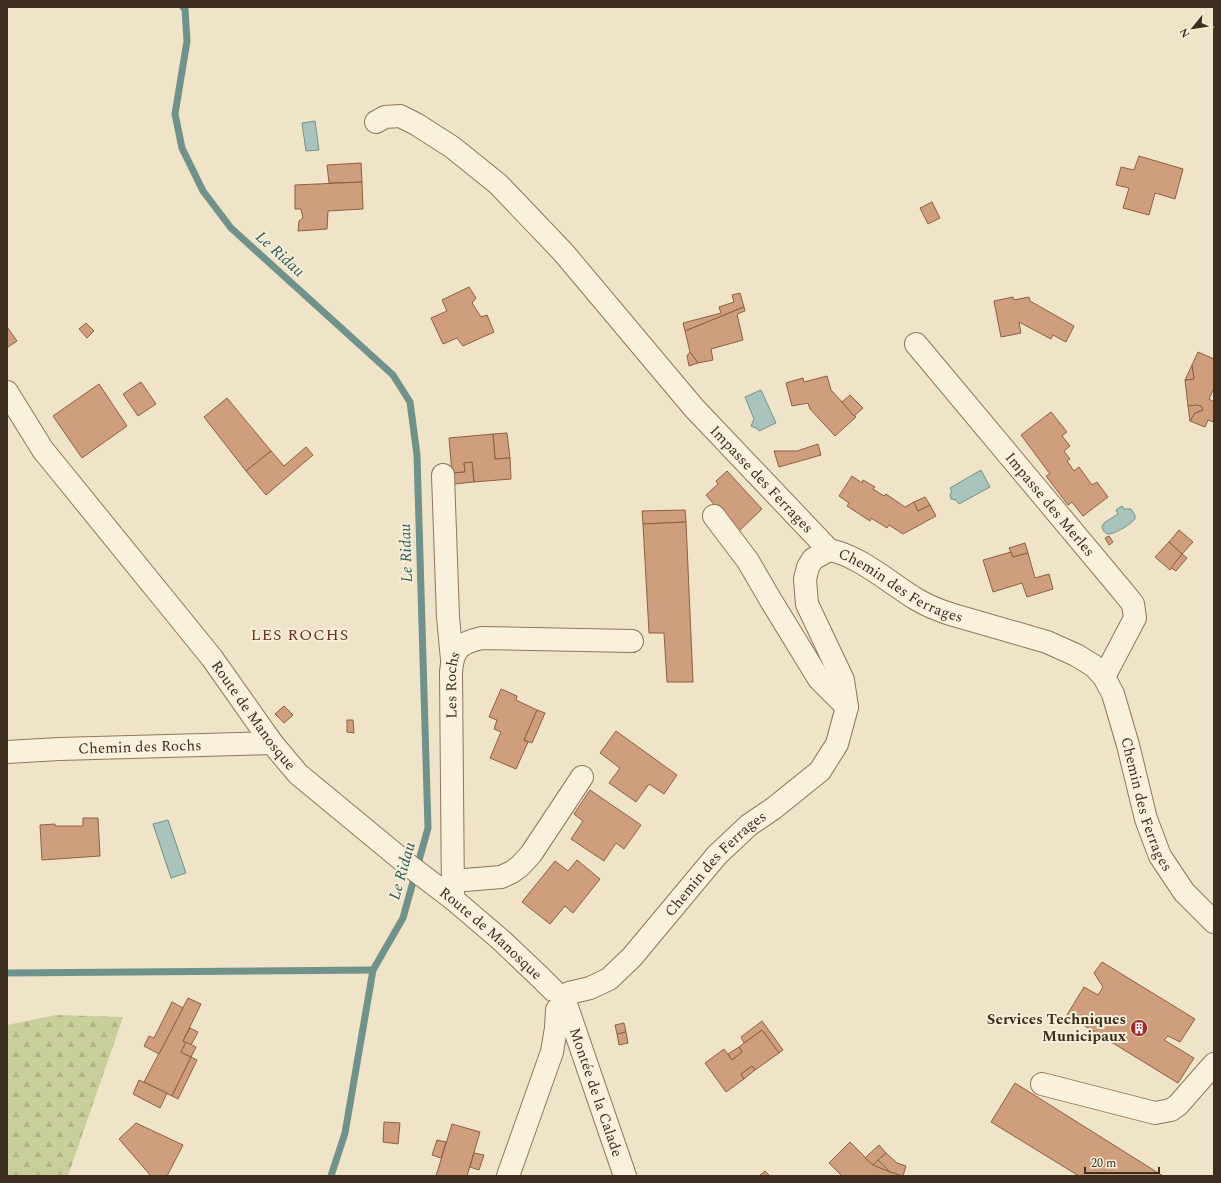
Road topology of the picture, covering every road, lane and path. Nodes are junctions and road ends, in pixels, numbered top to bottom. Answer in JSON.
{"nodes":[{"id":1,"x":376,"y":122,"type":"dead end"},
{"id":2,"x":916,"y":344,"type":"dead end"},
{"id":3,"x":7,"y":392,"type":"edge"},
{"id":4,"x":443,"y":475,"type":"dead end"},
{"id":5,"x":714,"y":516,"type":"dead end"},
{"id":6,"x":829,"y":550,"type":"junction"},
{"id":7,"x":632,"y":641,"type":"dead end"},
{"id":8,"x":452,"y":660,"type":"junction"},
{"id":9,"x":1104,"y":677,"type":"junction"},
{"id":10,"x":847,"y":707,"type":"junction"},
{"id":11,"x":272,"y":743,"type":"junction"},
{"id":12,"x":7,"y":752,"type":"edge"},
{"id":13,"x":582,"y":777,"type":"dead end"},
{"id":14,"x":453,"y":890,"type":"junction"},
{"id":15,"x":1214,"y":922,"type":"edge"},
{"id":16,"x":562,"y":1000,"type":"junction"},
{"id":17,"x":1214,"y":1064,"type":"edge"},
{"id":18,"x":1042,"y":1084,"type":"dead end"},
{"id":19,"x":508,"y":1176,"type":"edge"},
{"id":20,"x":625,"y":1176,"type":"edge"}],
"edges":[{"from":1,"to":6,"type":"street","name":"Impasse des Ferrages"},
{"from":2,"to":9,"type":"street","name":"Impasse des Merles"},
{"from":3,"to":11,"type":"street","name":"Route de Manosque"},
{"from":4,"to":8,"type":"street"},
{"from":5,"to":10,"type":"street"},
{"from":6,"to":9,"type":"street","name":"Chemin des Ferrages"},
{"from":6,"to":10,"type":"street","name":"Chemin des Ferrages"},
{"from":7,"to":8,"type":"street","name":"Les Rochs"},
{"from":8,"to":14,"type":"street","name":"Les Rochs"},
{"from":9,"to":15,"type":"street","name":"Chemin des Ferrages"},
{"from":10,"to":16,"type":"street","name":"Chemin des Ferrages"},
{"from":11,"to":12,"type":"street","name":"Chemin des Rochs"},
{"from":11,"to":14,"type":"street","name":"Route de Manosque"},
{"from":13,"to":14,"type":"street"},
{"from":14,"to":16,"type":"street","name":"Route de Manosque"},
{"from":16,"to":19,"type":"street"},
{"from":16,"to":20,"type":"street","name":"Montée de la Calade"},
{"from":17,"to":18,"type":"street"}]}
